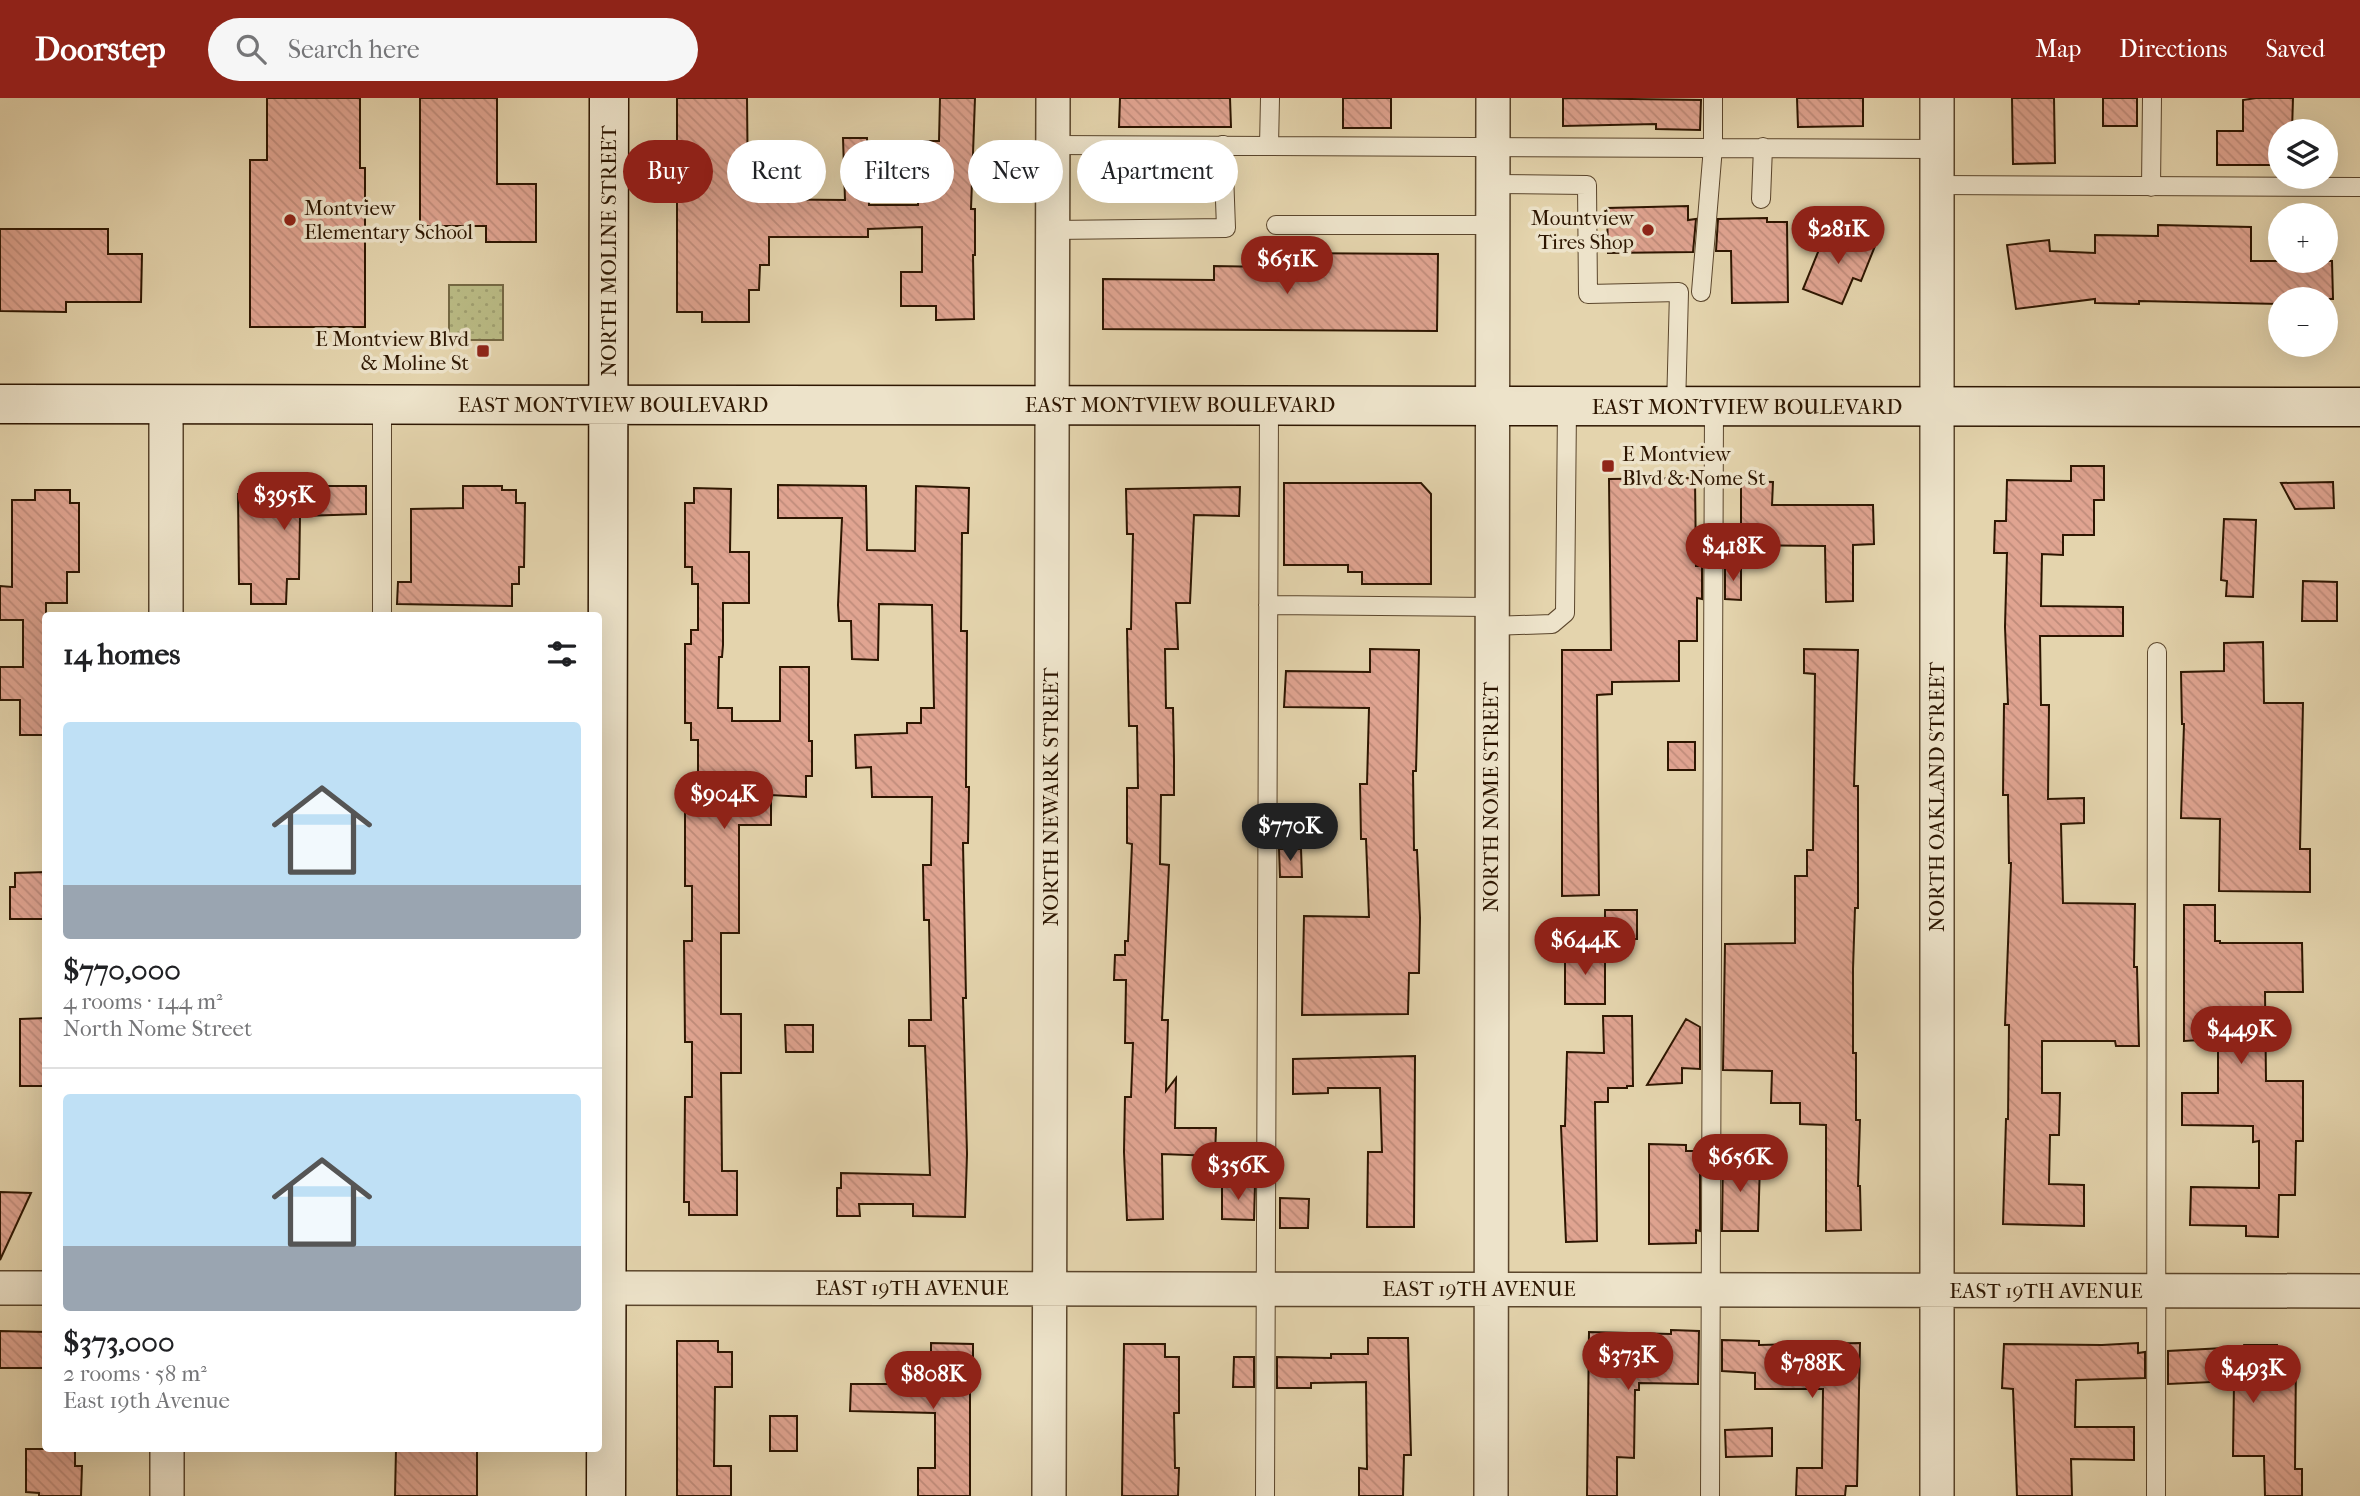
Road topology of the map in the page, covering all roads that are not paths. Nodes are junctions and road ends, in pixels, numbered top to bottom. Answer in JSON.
{"nodes":[{"id":1,"x":609,"y":98,"type":"edge"},
{"id":2,"x":1054,"y":98,"type":"edge"},
{"id":3,"x":1270,"y":98,"type":"edge"},
{"id":4,"x":1493,"y":98,"type":"edge"},
{"id":5,"x":1713,"y":98,"type":"edge"},
{"id":6,"x":1937,"y":98,"type":"edge"},
{"id":7,"x":2152,"y":98,"type":"edge"},
{"id":8,"x":1054,"y":140,"type":"edge"},
{"id":9,"x":1238,"y":145,"type":"edge"},
{"id":10,"x":1269,"y":146,"type":"junction"},
{"id":11,"x":1493,"y":147,"type":"junction"},
{"id":12,"x":1713,"y":147,"type":"junction"},
{"id":13,"x":1763,"y":147,"type":"junction"},
{"id":14,"x":1937,"y":149,"type":"junction"},
{"id":15,"x":1493,"y":184,"type":"junction"},
{"id":16,"x":1937,"y":185,"type":"junction"},
{"id":17,"x":2151,"y":187,"type":"junction"},
{"id":18,"x":2360,"y":187,"type":"edge"},
{"id":19,"x":1761,"y":199,"type":"dead end"},
{"id":20,"x":1053,"y":203,"type":"edge"},
{"id":21,"x":1225,"y":203,"type":"edge"},
{"id":22,"x":1276,"y":225,"type":"dead end"},
{"id":23,"x":1493,"y":225,"type":"junction"},
{"id":24,"x":1053,"y":230,"type":"junction"},
{"id":25,"x":1702,"y":292,"type":"dead end"},
{"id":26,"x":0,"y":404,"type":"edge"},
{"id":27,"x":166,"y":404,"type":"junction"},
{"id":28,"x":610,"y":404,"type":"junction"},
{"id":29,"x":1052,"y":404,"type":"junction"},
{"id":30,"x":382,"y":405,"type":"junction"},
{"id":31,"x":1269,"y":406,"type":"junction"},
{"id":32,"x":1714,"y":407,"type":"junction"},
{"id":33,"x":1937,"y":407,"type":"junction"},
{"id":34,"x":2360,"y":407,"type":"edge"},
{"id":35,"x":1491,"y":408,"type":"junction"},
{"id":36,"x":1567,"y":408,"type":"junction"},
{"id":37,"x":1676,"y":408,"type":"junction"},
{"id":38,"x":1268,"y":605,"type":"junction"},
{"id":39,"x":166,"y":612,"type":"edge"},
{"id":40,"x":382,"y":612,"type":"edge"},
{"id":41,"x":1491,"y":616,"type":"junction"},
{"id":42,"x":2157,"y":652,"type":"dead end"},
{"id":43,"x":0,"y":1288,"type":"edge"},
{"id":44,"x":42,"y":1288,"type":"edge"},
{"id":45,"x":602,"y":1288,"type":"edge"},
{"id":46,"x":1050,"y":1288,"type":"junction"},
{"id":47,"x":1265,"y":1288,"type":"junction"},
{"id":48,"x":1490,"y":1290,"type":"junction"},
{"id":49,"x":1710,"y":1290,"type":"junction"},
{"id":50,"x":1936,"y":1291,"type":"junction"},
{"id":51,"x":2156,"y":1291,"type":"junction"},
{"id":52,"x":2360,"y":1291,"type":"edge"},
{"id":53,"x":167,"y":1452,"type":"edge"},
{"id":54,"x":167,"y":1496,"type":"edge"},
{"id":55,"x":606,"y":1496,"type":"edge"},
{"id":56,"x":1049,"y":1496,"type":"edge"},
{"id":57,"x":1265,"y":1496,"type":"edge"},
{"id":58,"x":1491,"y":1496,"type":"edge"},
{"id":59,"x":1710,"y":1496,"type":"edge"},
{"id":60,"x":1937,"y":1496,"type":"edge"},
{"id":61,"x":2156,"y":1496,"type":"edge"}],
"edges":[{"from":1,"to":28,"type":"main road","name":"NORTH MOLINE STREET"},
{"from":2,"to":8,"type":"street","name":"NORTH NEWARK STREET"},
{"from":3,"to":10,"type":"lane"},
{"from":4,"to":11,"type":"street","name":"NORTH NOME STREET"},
{"from":5,"to":12,"type":"lane"},
{"from":6,"to":14,"type":"street","name":"NORTH OAKLAND STREET"},
{"from":7,"to":17,"type":"lane"},
{"from":9,"to":10,"type":"lane"},
{"from":10,"to":11,"type":"lane"},
{"from":11,"to":12,"type":"lane"},
{"from":11,"to":15,"type":"street","name":"NORTH NOME STREET"},
{"from":12,"to":13,"type":"lane"},
{"from":12,"to":25,"type":"lane"},
{"from":13,"to":14,"type":"lane"},
{"from":13,"to":19,"type":"lane"},
{"from":14,"to":16,"type":"street","name":"NORTH OAKLAND STREET"},
{"from":15,"to":23,"type":"street","name":"NORTH NOME STREET"},
{"from":15,"to":37,"type":"lane"},
{"from":16,"to":17,"type":"lane"},
{"from":16,"to":33,"type":"street","name":"NORTH OAKLAND STREET"},
{"from":17,"to":18,"type":"lane"},
{"from":20,"to":24,"type":"street","name":"NORTH NEWARK STREET"},
{"from":21,"to":24,"type":"lane"},
{"from":22,"to":23,"type":"lane"},
{"from":23,"to":35,"type":"street","name":"NORTH NOME STREET"},
{"from":24,"to":29,"type":"street","name":"NORTH NEWARK STREET"},
{"from":26,"to":27,"type":"main road","name":"EAST MONTVIEW BOULEVARD"},
{"from":27,"to":30,"type":"main road","name":"EAST MONTVIEW BOULEVARD"},
{"from":27,"to":39,"type":"street"},
{"from":28,"to":29,"type":"main road","name":"EAST MONTVIEW BOULEVARD"},
{"from":28,"to":30,"type":"main road","name":"EAST MONTVIEW BOULEVARD"},
{"from":28,"to":45,"type":"main road","name":"NORTH MOLINE STREET"},
{"from":29,"to":31,"type":"main road","name":"EAST MONTVIEW BOULEVARD"},
{"from":29,"to":46,"type":"street","name":"NORTH NEWARK STREET"},
{"from":30,"to":40,"type":"lane"},
{"from":31,"to":35,"type":"main road","name":"EAST MONTVIEW BOULEVARD"},
{"from":31,"to":38,"type":"lane"},
{"from":32,"to":33,"type":"main road","name":"EAST MONTVIEW BOULEVARD"},
{"from":32,"to":37,"type":"main road","name":"EAST MONTVIEW BOULEVARD"},
{"from":32,"to":49,"type":"lane"},
{"from":33,"to":34,"type":"main road","name":"EAST MONTVIEW BOULEVARD"},
{"from":33,"to":50,"type":"street","name":"NORTH OAKLAND STREET"},
{"from":35,"to":36,"type":"main road","name":"EAST MONTVIEW BOULEVARD"},
{"from":35,"to":41,"type":"street","name":"NORTH NOME STREET"},
{"from":36,"to":37,"type":"main road","name":"EAST MONTVIEW BOULEVARD"},
{"from":36,"to":41,"type":"lane"},
{"from":38,"to":41,"type":"lane"},
{"from":38,"to":47,"type":"lane"},
{"from":41,"to":48,"type":"street","name":"NORTH NOME STREET"},
{"from":42,"to":51,"type":"lane"},
{"from":43,"to":44,"type":"street"},
{"from":45,"to":46,"type":"street","name":"EAST 19TH AVENUE"},
{"from":45,"to":55,"type":"main road","name":"NORTH MOLINE STREET"},
{"from":46,"to":47,"type":"street","name":"EAST 19TH AVENUE"},
{"from":46,"to":56,"type":"street","name":"NORTH NEWARK STREET"},
{"from":47,"to":48,"type":"street","name":"EAST 19TH AVENUE"},
{"from":47,"to":57,"type":"lane"},
{"from":48,"to":49,"type":"street","name":"EAST 19TH AVENUE"},
{"from":48,"to":58,"type":"street","name":"NORTH NOME STREET"},
{"from":49,"to":50,"type":"street","name":"EAST 19TH AVENUE"},
{"from":49,"to":59,"type":"lane"},
{"from":50,"to":51,"type":"street","name":"EAST 19TH AVENUE"},
{"from":50,"to":60,"type":"street","name":"NORTH OAKLAND STREET"},
{"from":51,"to":52,"type":"street","name":"EAST 19TH AVENUE"},
{"from":51,"to":61,"type":"lane"},
{"from":53,"to":54,"type":"street"}]}
